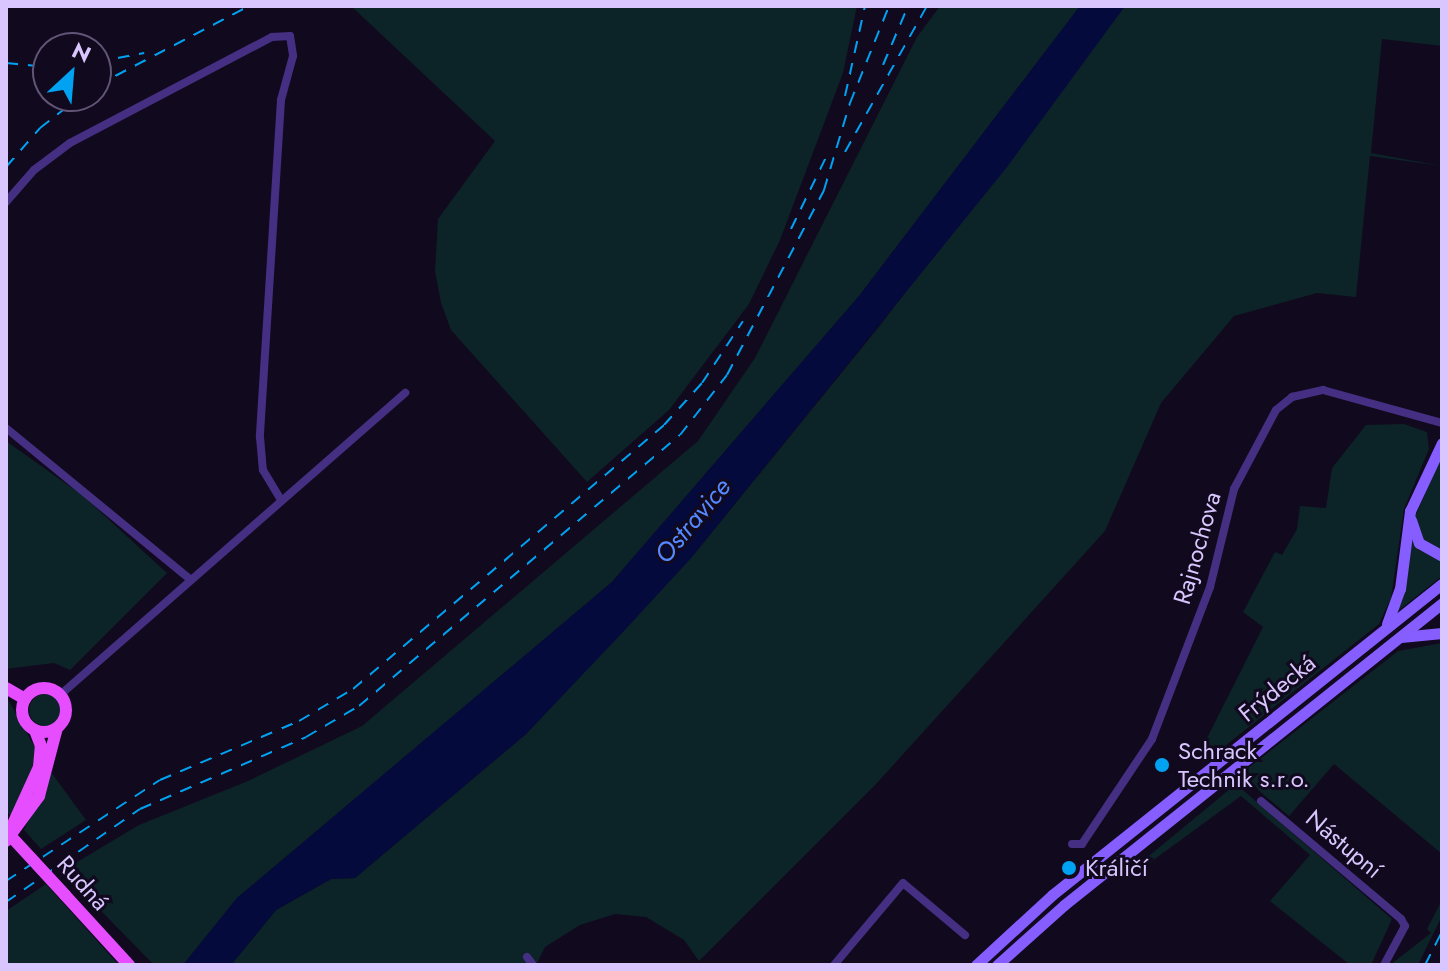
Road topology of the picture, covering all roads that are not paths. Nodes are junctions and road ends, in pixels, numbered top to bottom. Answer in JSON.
{"nodes":[{"id":1,"x":6,"y":202,"type":"edge"},
{"id":2,"x":405,"y":393,"type":"dead end"},
{"id":3,"x":1442,"y":423,"type":"edge"},
{"id":4,"x":6,"y":428,"type":"edge"},
{"id":5,"x":1442,"y":443,"type":"edge"},
{"id":6,"x":281,"y":500,"type":"junction"},
{"id":7,"x":1410,"y":511,"type":"junction"},
{"id":8,"x":1442,"y":556,"type":"edge"},
{"id":9,"x":190,"y":579,"type":"junction"},
{"id":10,"x":1442,"y":584,"type":"edge"},
{"id":11,"x":1442,"y":603,"type":"edge"},
{"id":12,"x":1385,"y":629,"type":"junction"},
{"id":13,"x":1442,"y":633,"type":"edge"},
{"id":14,"x":1401,"y":637,"type":"junction"},
{"id":15,"x":6,"y":688,"type":"edge"},
{"id":16,"x":60,"y":695,"type":"junction"},
{"id":17,"x":25,"y":699,"type":"junction"},
{"id":18,"x":57,"y":728,"type":"junction"},
{"id":19,"x":35,"y":730,"type":"junction"},
{"id":20,"x":1261,"y":801,"type":"dead end"},
{"id":21,"x":6,"y":832,"type":"edge"},
{"id":22,"x":6,"y":841,"type":"edge"},
{"id":23,"x":1072,"y":844,"type":"dead end"},
{"id":24,"x":965,"y":935,"type":"dead end"},
{"id":25,"x":990,"y":950,"type":"junction"},
{"id":26,"x":1002,"y":964,"type":"edge"},
{"id":27,"x":129,"y":965,"type":"edge"},
{"id":28,"x":834,"y":965,"type":"edge"},
{"id":29,"x":976,"y":965,"type":"edge"},
{"id":30,"x":1384,"y":965,"type":"edge"}],
"edges":[{"from":1,"to":6,"type":"street"},
{"from":2,"to":6,"type":"street"},
{"from":3,"to":23,"type":"street","name":"Rajnochova"},
{"from":4,"to":9,"type":"street"},
{"from":5,"to":7,"type":"main road"},
{"from":6,"to":9,"type":"street"},
{"from":7,"to":8,"type":"main road"},
{"from":7,"to":12,"type":"main road"},
{"from":9,"to":16,"type":"street"},
{"from":10,"to":12,"type":"main road","name":"Frýdecká"},
{"from":11,"to":14,"type":"main road","name":"Frýdecká"},
{"from":12,"to":25,"type":"main road","name":"Frýdecká"},
{"from":13,"to":14,"type":"main road"},
{"from":14,"to":26,"type":"main road","name":"Frýdecká"},
{"from":15,"to":17,"type":"main road"},
{"from":16,"to":17,"type":"main road"},
{"from":16,"to":18,"type":"main road"},
{"from":17,"to":19,"type":"main road"},
{"from":18,"to":19,"type":"main road"},
{"from":18,"to":22,"type":"main road"},
{"from":19,"to":21,"type":"main road"},
{"from":20,"to":30,"type":"street","name":"Nástupní"},
{"from":21,"to":27,"type":"main road","name":"Rudná","bridge":true},
{"from":24,"to":28,"type":"street"},
{"from":25,"to":26,"type":"street"},
{"from":25,"to":29,"type":"main road","name":"Frýdecká"}]}
